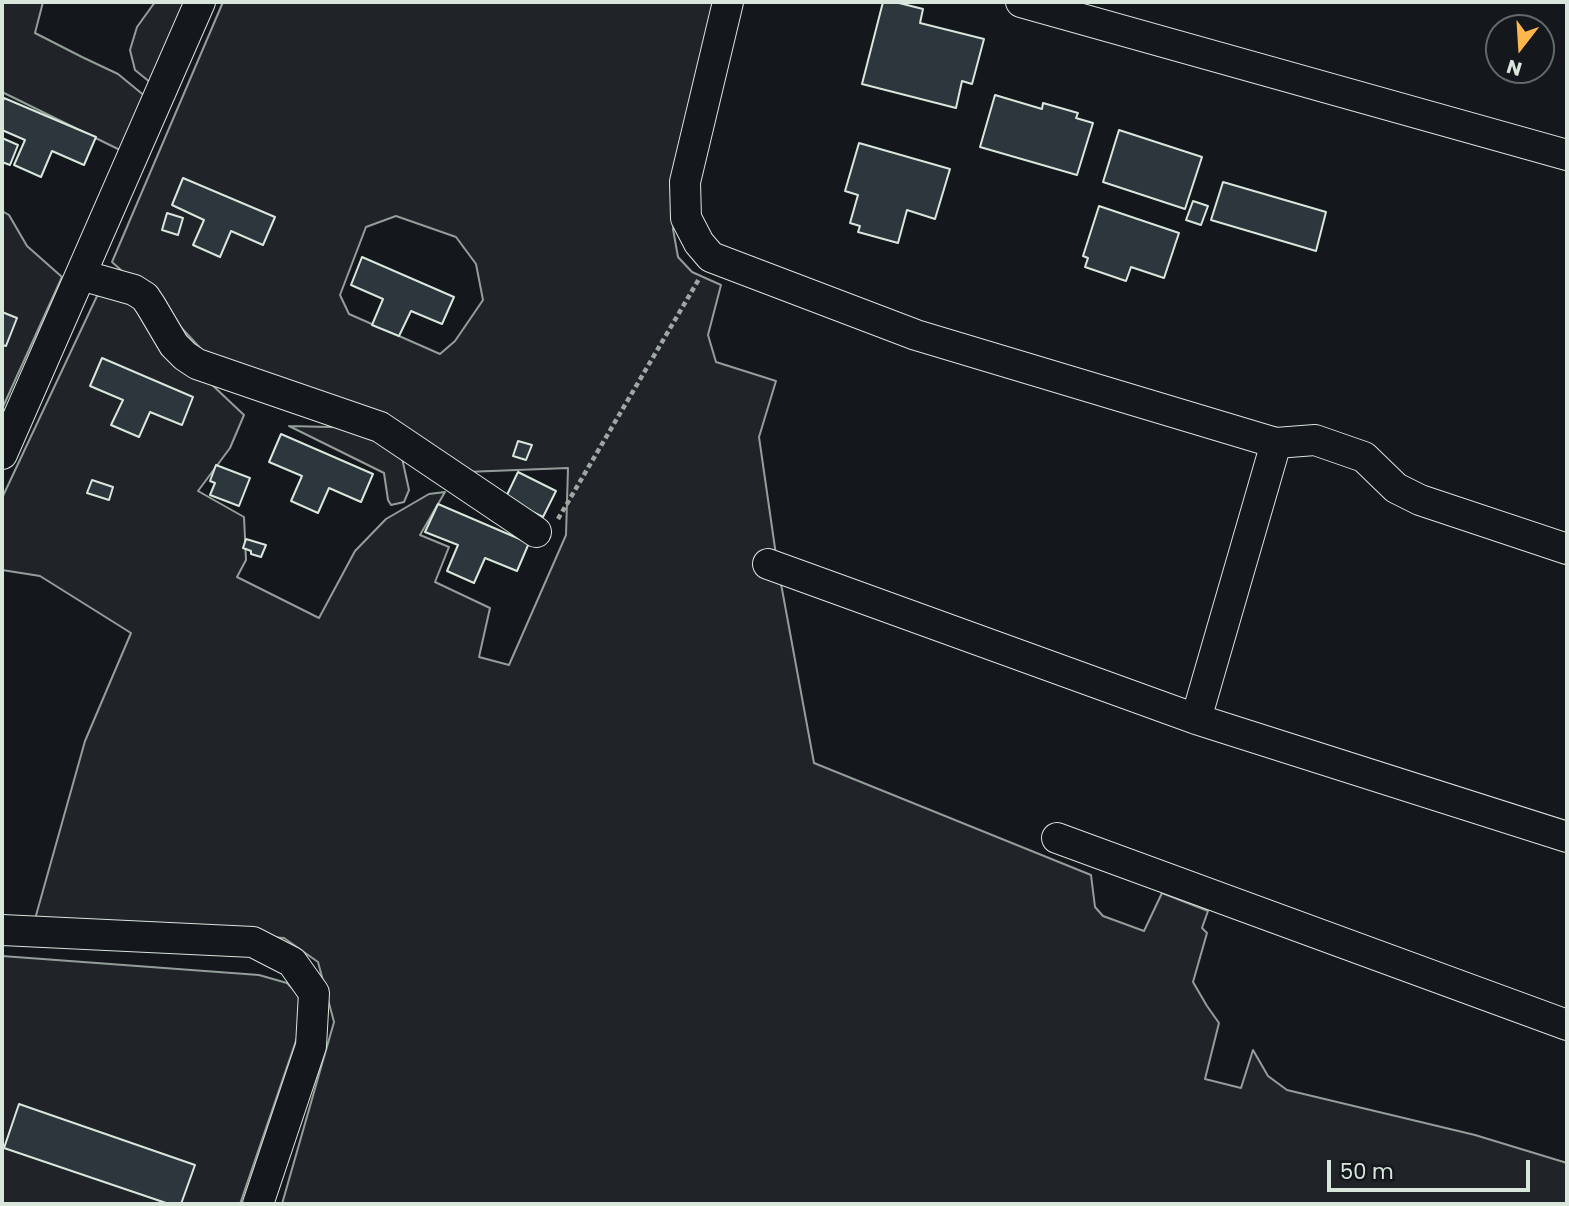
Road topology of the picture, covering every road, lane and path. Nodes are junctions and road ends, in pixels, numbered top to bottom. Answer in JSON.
{"nodes":[{"id":1,"x":200,"y":2,"type":"edge"},
{"id":2,"x":728,"y":2,"type":"edge"},
{"id":3,"x":1021,"y":2,"type":"edge"},
{"id":4,"x":1567,"y":155,"type":"edge"},
{"id":5,"x":711,"y":257,"type":"junction"},
{"id":6,"x":80,"y":275,"type":"junction"},
{"id":7,"x":1276,"y":443,"type":"junction"},
{"id":8,"x":2,"y":454,"type":"edge"},
{"id":9,"x":536,"y":532,"type":"joint"},
{"id":10,"x":1567,"y":549,"type":"edge"},
{"id":11,"x":768,"y":564,"type":"dead end"},
{"id":12,"x":1196,"y":719,"type":"junction"},
{"id":13,"x":1567,"y":836,"type":"edge"},
{"id":14,"x":1058,"y":838,"type":"dead end"},
{"id":15,"x":2,"y":930,"type":"edge"},
{"id":16,"x":1567,"y":1025,"type":"edge"},
{"id":17,"x":258,"y":1204,"type":"edge"}],
"edges":[{"from":1,"to":6,"type":"street"},
{"from":2,"to":5,"type":"street"},
{"from":3,"to":4,"type":"street"},
{"from":5,"to":7,"type":"street"},
{"from":5,"to":9,"type":"path"},
{"from":6,"to":8,"type":"street"},
{"from":6,"to":9,"type":"street"},
{"from":7,"to":10,"type":"street"},
{"from":7,"to":12,"type":"street"},
{"from":11,"to":12,"type":"street"},
{"from":12,"to":13,"type":"street"},
{"from":14,"to":16,"type":"street"},
{"from":15,"to":17,"type":"street"}]}
